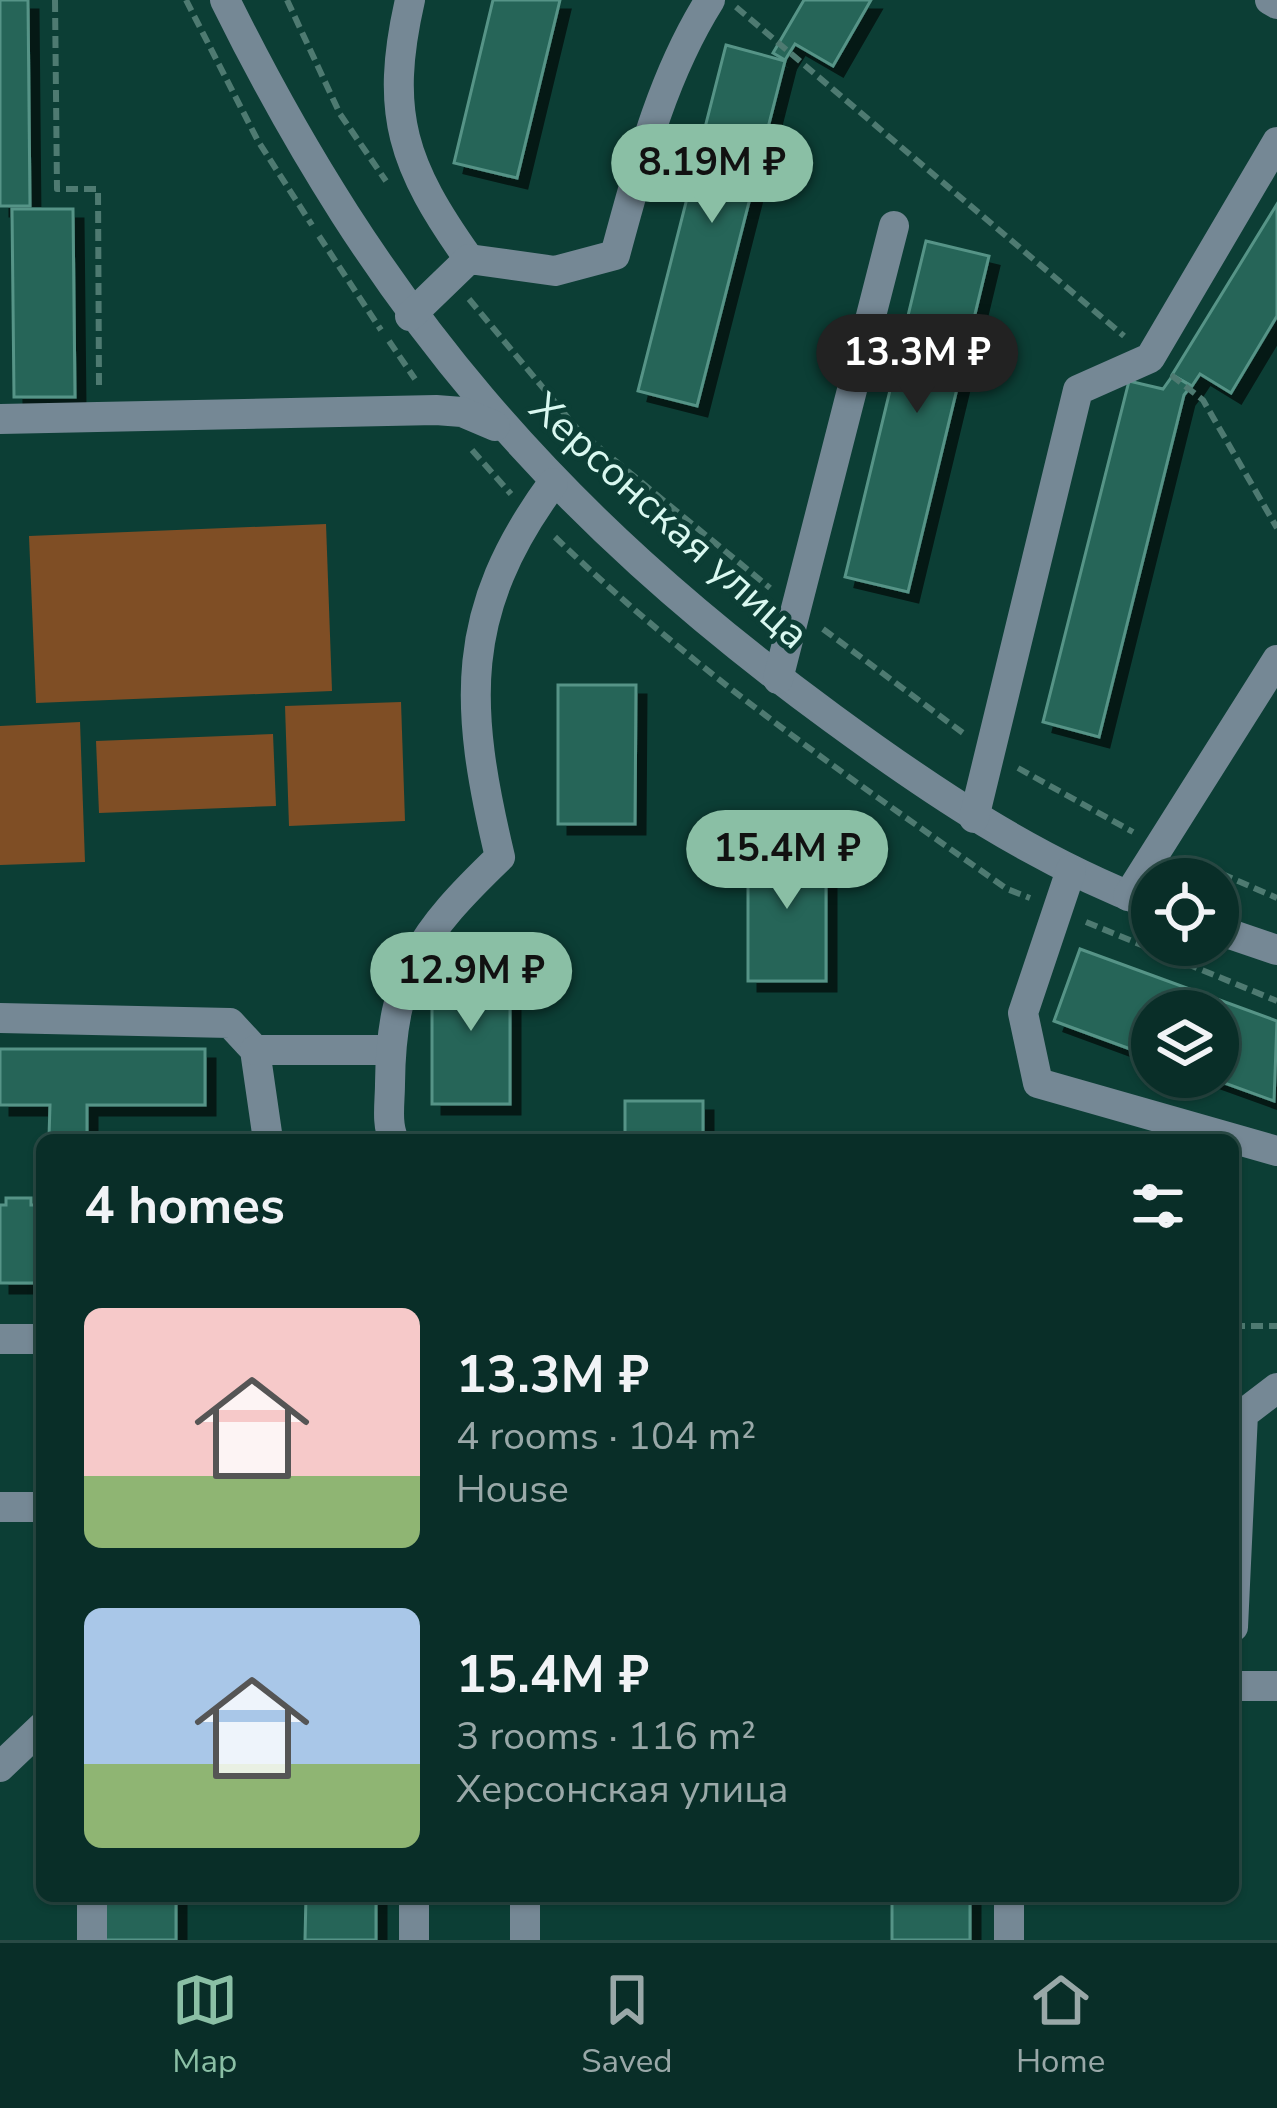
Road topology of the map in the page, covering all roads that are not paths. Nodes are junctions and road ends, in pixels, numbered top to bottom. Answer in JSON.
{"nodes":[{"id":1,"x":225,"y":0,"type":"edge"},
{"id":2,"x":410,"y":0,"type":"edge"},
{"id":3,"x":710,"y":0,"type":"edge"},
{"id":4,"x":1277,"y":142,"type":"edge"},
{"id":5,"x":894,"y":226,"type":"dead end"},
{"id":6,"x":460,"y":268,"type":"junction"},
{"id":7,"x":410,"y":316,"type":"junction"},
{"id":8,"x":0,"y":419,"type":"edge"},
{"id":9,"x":503,"y":429,"type":"junction"},
{"id":10,"x":553,"y":483,"type":"junction"},
{"id":11,"x":1277,"y":660,"type":"edge"},
{"id":12,"x":778,"y":679,"type":"junction"},
{"id":13,"x":974,"y":818,"type":"junction"},
{"id":14,"x":1155,"y":858,"type":"edge"},
{"id":15,"x":1071,"y":870,"type":"junction"},
{"id":16,"x":1131,"y":897,"type":"edge"},
{"id":17,"x":1239,"y":937,"type":"edge"},
{"id":18,"x":1277,"y":950,"type":"edge"},
{"id":19,"x":0,"y":1018,"type":"edge"},
{"id":20,"x":255,"y":1050,"type":"junction"},
{"id":21,"x":390,"y":1050,"type":"junction"},
{"id":22,"x":267,"y":1134,"type":"edge"},
{"id":23,"x":394,"y":1134,"type":"edge"},
{"id":24,"x":1217,"y":1134,"type":"edge"},
{"id":25,"x":1239,"y":1140,"type":"edge"},
{"id":26,"x":1277,"y":1151,"type":"edge"},
{"id":27,"x":0,"y":1339,"type":"edge"},
{"id":28,"x":36,"y":1339,"type":"edge"},
{"id":29,"x":1277,"y":1388,"type":"edge"},
{"id":30,"x":1239,"y":1499,"type":"edge"},
{"id":31,"x":0,"y":1507,"type":"edge"},
{"id":32,"x":36,"y":1507,"type":"edge"},
{"id":33,"x":1239,"y":1686,"type":"edge"},
{"id":34,"x":1277,"y":1686,"type":"edge"},
{"id":35,"x":36,"y":1733,"type":"edge"},
{"id":36,"x":0,"y":1767,"type":"edge"},
{"id":37,"x":92,"y":1902,"type":"edge"},
{"id":38,"x":414,"y":1902,"type":"edge"},
{"id":39,"x":525,"y":1902,"type":"edge"},
{"id":40,"x":1010,"y":1902,"type":"edge"},
{"id":41,"x":92,"y":1940,"type":"edge"},
{"id":42,"x":414,"y":1940,"type":"edge"},
{"id":43,"x":525,"y":1940,"type":"edge"},
{"id":44,"x":1010,"y":1940,"type":"edge"}],
"edges":[{"from":1,"to":7,"type":"street","name":"Херсонская улица"},
{"from":2,"to":6,"type":"street"},
{"from":3,"to":6,"type":"street"},
{"from":4,"to":13,"type":"street"},
{"from":5,"to":12,"type":"street"},
{"from":6,"to":7,"type":"street"},
{"from":7,"to":9,"type":"street","name":"Херсонская улица"},
{"from":8,"to":9,"type":"street"},
{"from":9,"to":10,"type":"street","name":"Херсонская улица"},
{"from":10,"to":12,"type":"street","name":"Херсонская улица"},
{"from":10,"to":21,"type":"street"},
{"from":11,"to":14,"type":"street"},
{"from":12,"to":13,"type":"street","name":"Херсонская улица"},
{"from":13,"to":15,"type":"street","name":"Херсонская улица"},
{"from":15,"to":16,"type":"street","name":"Херсонская улица"},
{"from":15,"to":24,"type":"street"},
{"from":17,"to":18,"type":"street"},
{"from":19,"to":20,"type":"street"},
{"from":20,"to":21,"type":"street"},
{"from":20,"to":22,"type":"street"},
{"from":21,"to":23,"type":"street"},
{"from":25,"to":26,"type":"street"},
{"from":27,"to":28,"type":"street"},
{"from":29,"to":30,"type":"street"},
{"from":31,"to":32,"type":"street"},
{"from":33,"to":34,"type":"street"},
{"from":35,"to":36,"type":"street"},
{"from":37,"to":41,"type":"street"},
{"from":38,"to":42,"type":"street"},
{"from":39,"to":43,"type":"street"},
{"from":40,"to":44,"type":"street"}]}
